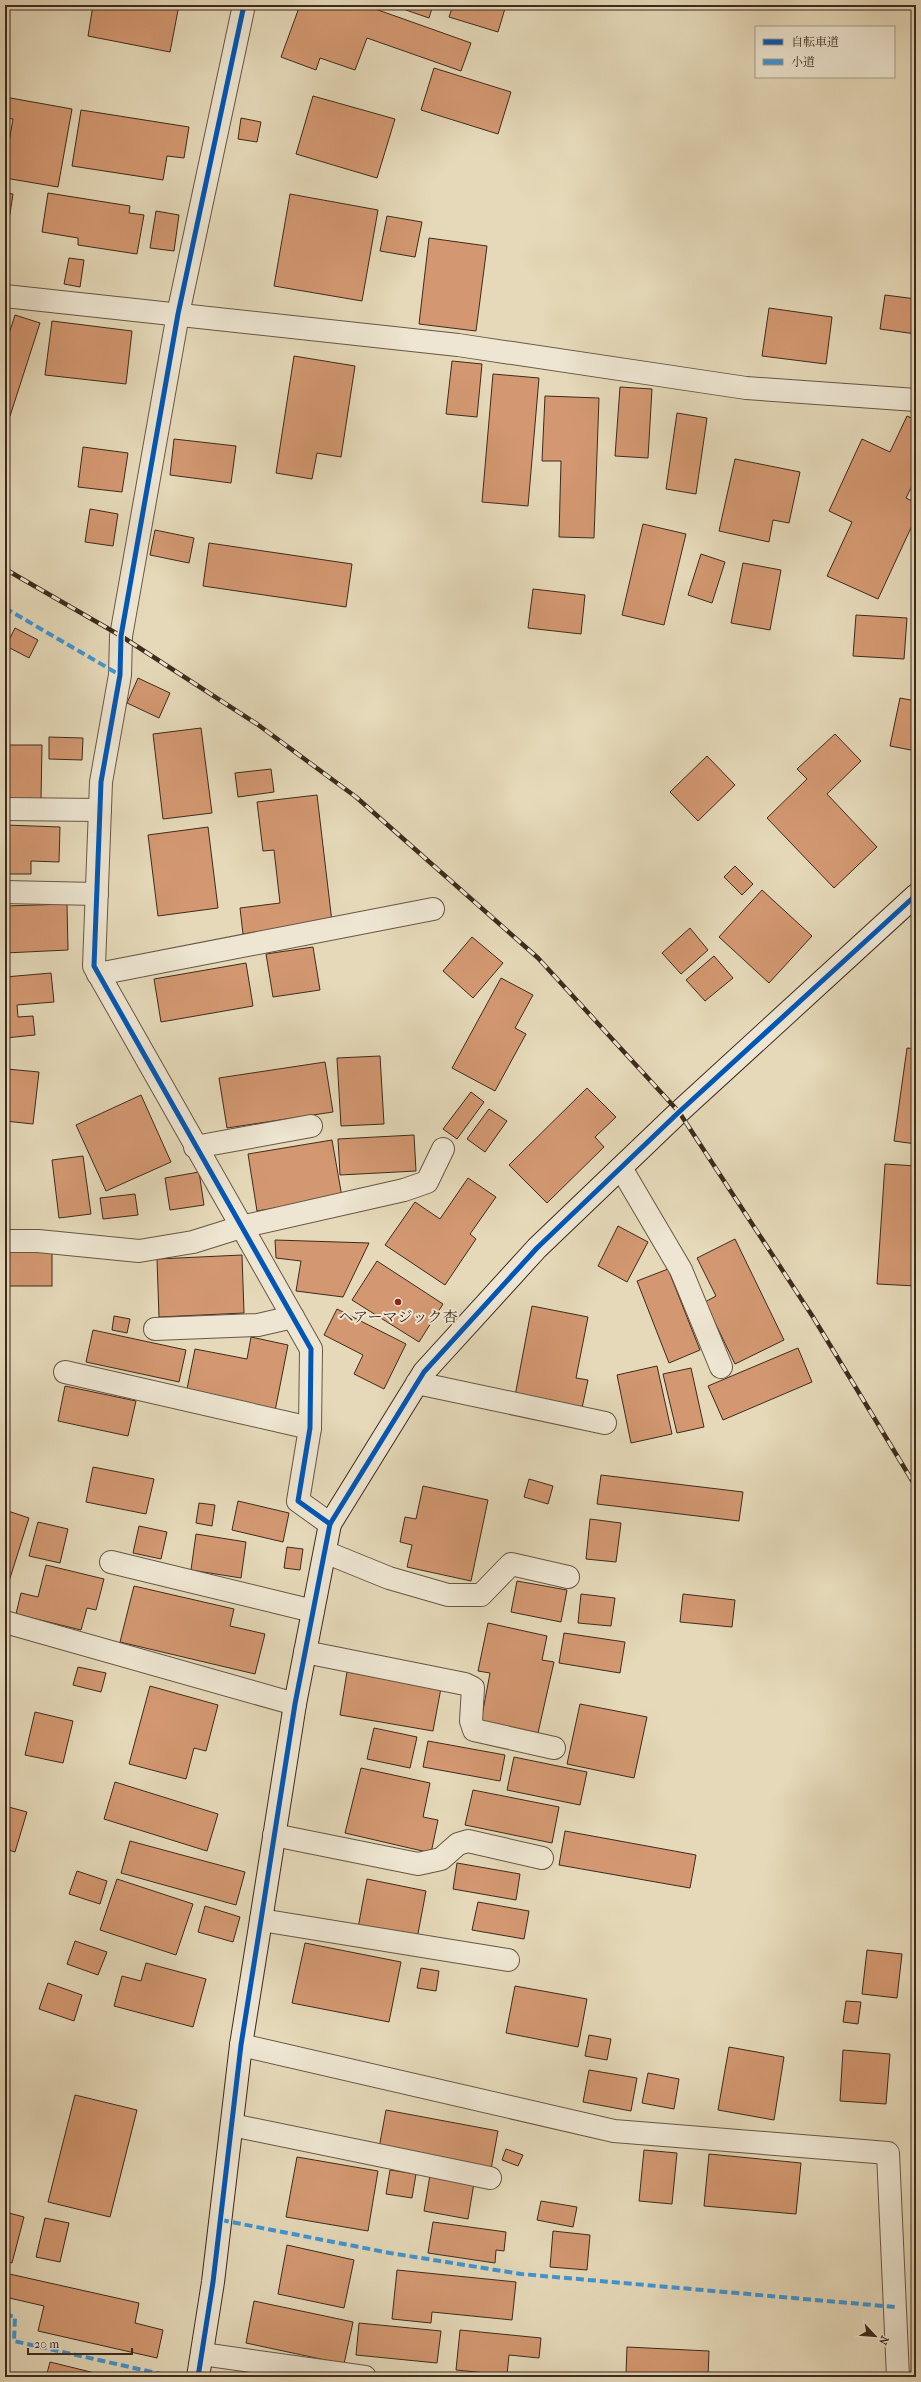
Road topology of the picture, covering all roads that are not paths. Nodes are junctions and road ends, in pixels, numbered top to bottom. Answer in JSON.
{"nodes":[{"id":1,"x":244,"y":5,"type":"edge"},
{"id":2,"x":5,"y":296,"type":"edge"},
{"id":3,"x":178,"y":314,"type":"junction"},
{"id":4,"x":916,"y":400,"type":"edge"},
{"id":5,"x":5,"y":809,"type":"edge"},
{"id":6,"x":100,"y":810,"type":"junction"},
{"id":7,"x":5,"y":892,"type":"edge"},
{"id":8,"x":96,"y":894,"type":"junction"},
{"id":9,"x":916,"y":895,"type":"edge"},
{"id":10,"x":433,"y":909,"type":"dead end"},
{"id":11,"x":98,"y":974,"type":"junction"},
{"id":12,"x":311,"y":1126,"type":"dead end"},
{"id":13,"x":195,"y":1147,"type":"junction"},
{"id":14,"x":443,"y":1149,"type":"dead end"},
{"id":15,"x":621,"y":1168,"type":"junction"},
{"id":16,"x":241,"y":1227,"type":"junction"},
{"id":17,"x":5,"y":1241,"type":"edge"},
{"id":18,"x":293,"y":1317,"type":"junction"},
{"id":19,"x":155,"y":1329,"type":"dead end"},
{"id":20,"x":722,"y":1367,"type":"dead end"},
{"id":21,"x":65,"y":1372,"type":"dead end"},
{"id":22,"x":417,"y":1383,"type":"junction"},
{"id":23,"x":605,"y":1422,"type":"dead end"},
{"id":24,"x":310,"y":1428,"type":"junction"},
{"id":25,"x":330,"y":1524,"type":"junction"},
{"id":26,"x":325,"y":1552,"type":"junction"},
{"id":27,"x":111,"y":1562,"type":"dead end"},
{"id":28,"x":568,"y":1577,"type":"dead end"},
{"id":29,"x":313,"y":1611,"type":"junction"},
{"id":30,"x":5,"y":1622,"type":"edge"},
{"id":31,"x":305,"y":1652,"type":"junction"},
{"id":32,"x":295,"y":1704,"type":"junction"},
{"id":33,"x":554,"y":1748,"type":"dead end"},
{"id":34,"x":274,"y":1836,"type":"junction"},
{"id":35,"x":542,"y":1858,"type":"dead end"},
{"id":36,"x":261,"y":1920,"type":"junction"},
{"id":37,"x":508,"y":1960,"type":"dead end"},
{"id":38,"x":241,"y":2045,"type":"junction"},
{"id":39,"x":232,"y":2125,"type":"junction"},
{"id":40,"x":490,"y":2178,"type":"dead end"},
{"id":41,"x":202,"y":2354,"type":"junction"},
{"id":42,"x":198,"y":2377,"type":"edge"},
{"id":43,"x":365,"y":2377,"type":"edge"},
{"id":44,"x":898,"y":2377,"type":"edge"}],
"edges":[{"from":1,"to":3,"type":"street"},
{"from":2,"to":3,"type":"street"},
{"from":3,"to":4,"type":"street"},
{"from":3,"to":6,"type":"street"},
{"from":5,"to":6,"type":"street"},
{"from":6,"to":8,"type":"street"},
{"from":7,"to":8,"type":"street"},
{"from":8,"to":11,"type":"street"},
{"from":9,"to":15,"type":"street"},
{"from":10,"to":11,"type":"street"},
{"from":11,"to":13,"type":"street"},
{"from":12,"to":13,"type":"street"},
{"from":13,"to":16,"type":"street"},
{"from":14,"to":16,"type":"street"},
{"from":15,"to":20,"type":"street"},
{"from":15,"to":22,"type":"street"},
{"from":16,"to":17,"type":"street"},
{"from":16,"to":18,"type":"street"},
{"from":18,"to":19,"type":"street"},
{"from":18,"to":24,"type":"street"},
{"from":21,"to":24,"type":"street"},
{"from":22,"to":23,"type":"street"},
{"from":22,"to":25,"type":"street"},
{"from":24,"to":25,"type":"street"},
{"from":25,"to":26,"type":"street"},
{"from":26,"to":28,"type":"street"},
{"from":26,"to":29,"type":"street"},
{"from":27,"to":29,"type":"street"},
{"from":29,"to":31,"type":"street"},
{"from":30,"to":32,"type":"street"},
{"from":31,"to":32,"type":"street"},
{"from":31,"to":33,"type":"street"},
{"from":32,"to":34,"type":"street"},
{"from":34,"to":35,"type":"street"},
{"from":34,"to":36,"type":"street"},
{"from":36,"to":37,"type":"street"},
{"from":36,"to":38,"type":"street"},
{"from":38,"to":39,"type":"street"},
{"from":38,"to":44,"type":"street"},
{"from":39,"to":40,"type":"street"},
{"from":39,"to":41,"type":"street"},
{"from":41,"to":42,"type":"street"},
{"from":41,"to":43,"type":"street"}]}
